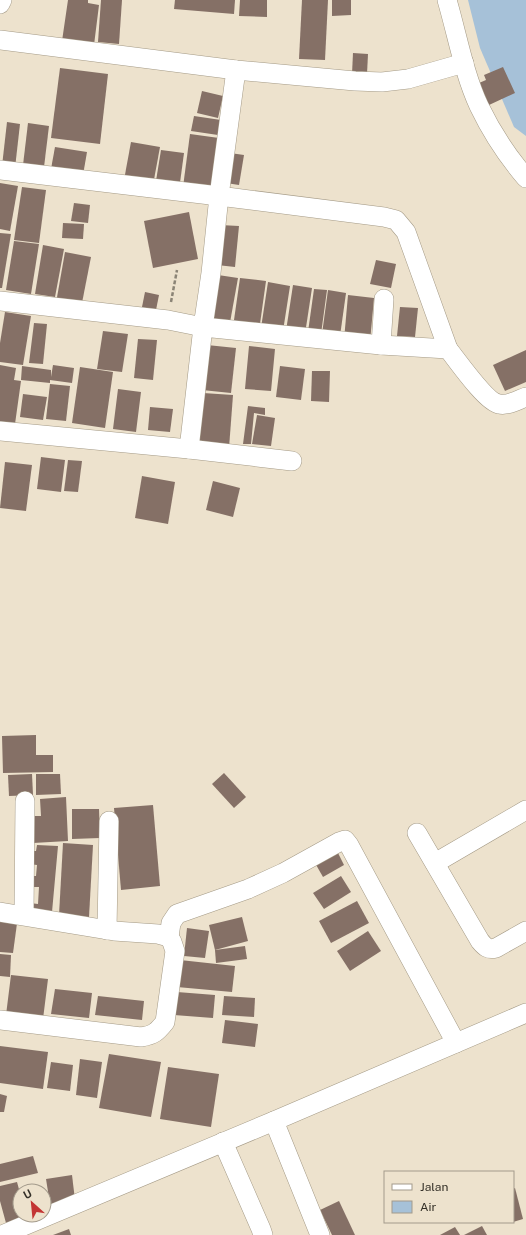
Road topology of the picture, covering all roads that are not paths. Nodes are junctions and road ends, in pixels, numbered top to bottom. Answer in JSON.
{"nodes":[{"id":1,"x":2,"y":0,"type":"edge"},
{"id":2,"x":447,"y":0,"type":"edge"},
{"id":3,"x":0,"y":4,"type":"edge"},
{"id":4,"x":0,"y":40,"type":"edge"},
{"id":5,"x":464,"y":63,"type":"junction"},
{"id":6,"x":236,"y":70,"type":"junction"},
{"id":7,"x":0,"y":170,"type":"edge"},
{"id":8,"x":526,"y":178,"type":"edge"},
{"id":9,"x":219,"y":196,"type":"junction"},
{"id":10,"x":384,"y":299,"type":"dead end"},
{"id":11,"x":0,"y":300,"type":"edge"},
{"id":12,"x":203,"y":327,"type":"junction"},
{"id":13,"x":381,"y":345,"type":"junction"},
{"id":14,"x":448,"y":349,"type":"junction"},
{"id":15,"x":526,"y":397,"type":"edge"},
{"id":16,"x":0,"y":431,"type":"edge"},
{"id":17,"x":189,"y":449,"type":"junction"},
{"id":18,"x":292,"y":461,"type":"dead end"},
{"id":19,"x":25,"y":801,"type":"dead end"},
{"id":20,"x":526,"y":810,"type":"edge"},
{"id":21,"x":109,"y":821,"type":"dead end"},
{"id":22,"x":417,"y":833,"type":"dead end"},
{"id":23,"x":435,"y":863,"type":"junction"},
{"id":24,"x":0,"y":912,"type":"edge"},
{"id":25,"x":24,"y":915,"type":"junction"},
{"id":26,"x":107,"y":930,"type":"junction"},
{"id":27,"x":526,"y":931,"type":"edge"},
{"id":28,"x":169,"y":937,"type":"junction"},
{"id":29,"x":526,"y":1013,"type":"edge"},
{"id":30,"x":0,"y":1020,"type":"edge"},
{"id":31,"x":456,"y":1043,"type":"junction"},
{"id":32,"x":274,"y":1121,"type":"junction"},
{"id":33,"x":223,"y":1142,"type":"junction"},
{"id":34,"x":24,"y":1231,"type":"edge"},
{"id":35,"x":2,"y":1235,"type":"edge"},
{"id":36,"x":263,"y":1235,"type":"edge"},
{"id":37,"x":320,"y":1235,"type":"edge"}],
"edges":[{"from":1,"to":3,"type":"street"},
{"from":2,"to":5,"type":"street"},
{"from":4,"to":6,"type":"street"},
{"from":5,"to":6,"type":"street"},
{"from":5,"to":8,"type":"street"},
{"from":6,"to":9,"type":"street"},
{"from":7,"to":9,"type":"street"},
{"from":9,"to":12,"type":"street"},
{"from":9,"to":14,"type":"street"},
{"from":10,"to":13,"type":"street"},
{"from":11,"to":12,"type":"street"},
{"from":12,"to":13,"type":"street"},
{"from":12,"to":17,"type":"street"},
{"from":13,"to":14,"type":"street"},
{"from":14,"to":15,"type":"street"},
{"from":16,"to":17,"type":"street"},
{"from":17,"to":18,"type":"street"},
{"from":19,"to":25,"type":"street"},
{"from":20,"to":23,"type":"street"},
{"from":21,"to":26,"type":"street"},
{"from":22,"to":23,"type":"street"},
{"from":23,"to":27,"type":"street"},
{"from":24,"to":25,"type":"street"},
{"from":25,"to":26,"type":"street"},
{"from":26,"to":28,"type":"street"},
{"from":28,"to":30,"type":"street"},
{"from":28,"to":31,"type":"street"},
{"from":29,"to":31,"type":"street"},
{"from":31,"to":32,"type":"street"},
{"from":32,"to":33,"type":"street"},
{"from":32,"to":37,"type":"street"},
{"from":33,"to":34,"type":"street"},
{"from":33,"to":36,"type":"street"},
{"from":34,"to":35,"type":"street"}]}
